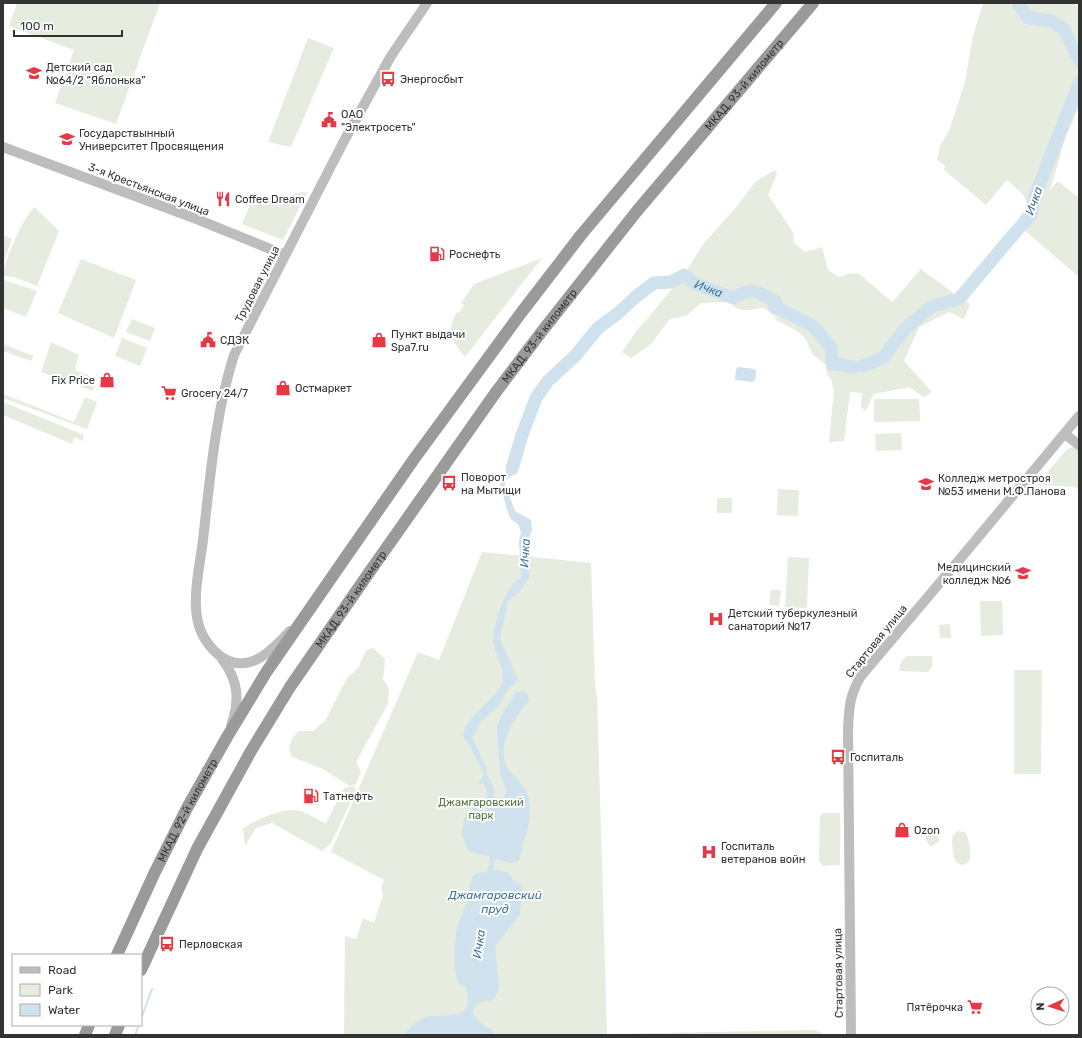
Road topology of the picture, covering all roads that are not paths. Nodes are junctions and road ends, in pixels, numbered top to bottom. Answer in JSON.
{"nodes":[{"id":1,"x":427,"y":3,"type":"edge"},
{"id":2,"x":776,"y":3,"type":"edge"},
{"id":3,"x":813,"y":3,"type":"edge"},
{"id":4,"x":3,"y":147,"type":"edge"},
{"id":5,"x":285,"y":255,"type":"junction"},
{"id":6,"x":1079,"y":416,"type":"edge"},
{"id":7,"x":1065,"y":434,"type":"junction"},
{"id":8,"x":1079,"y":445,"type":"edge"},
{"id":9,"x":309,"y":610,"type":"junction"},
{"id":10,"x":216,"y":652,"type":"junction"},
{"id":11,"x":227,"y":737,"type":"junction"},
{"id":12,"x":117,"y":954,"type":"edge"},
{"id":13,"x":142,"y":968,"type":"edge"},
{"id":14,"x":851,"y":1035,"type":"edge"}],
"edges":[{"from":1,"to":5,"type":"street","name":"Трудовая улица"},
{"from":2,"to":9,"type":"highway"},
{"from":3,"to":13,"type":"highway","name":"МКАД, 93-й километр"},
{"from":4,"to":5,"type":"street","name":"3-я Крестьянская улица"},
{"from":5,"to":10,"type":"street","name":"Трудовая улица"},
{"from":6,"to":7,"type":"street","name":"Стартовая улица"},
{"from":7,"to":8,"type":"street"},
{"from":7,"to":14,"type":"street","name":"Стартовая улица"},
{"from":9,"to":10,"type":"street"},
{"from":9,"to":11,"type":"highway","name":"МКАД, 92-й километр"},
{"from":10,"to":11,"type":"street","name":"Трудовая улица"},
{"from":11,"to":12,"type":"highway","name":"МКАД, 92-й километр"}]}
